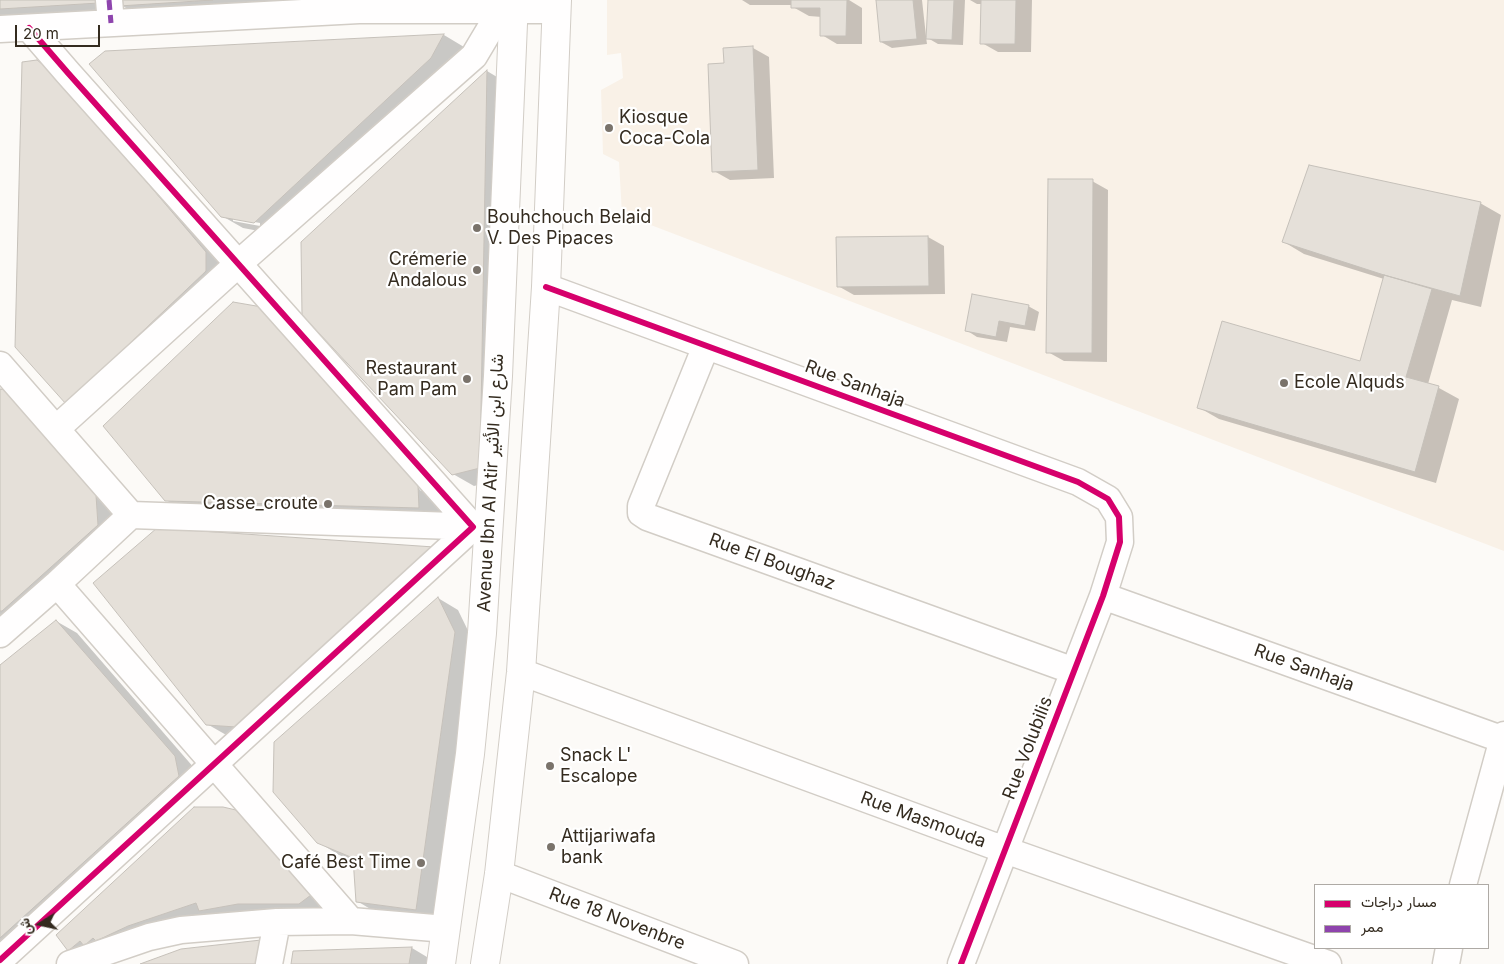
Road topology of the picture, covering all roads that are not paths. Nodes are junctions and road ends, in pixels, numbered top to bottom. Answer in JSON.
{"nodes":[{"id":1,"x":359,"y":5,"type":"edge"},
{"id":2,"x":556,"y":5,"type":"edge"},
{"id":3,"x":510,"y":6,"type":"edge"},
{"id":4,"x":110,"y":12,"type":"edge"},
{"id":5,"x":29,"y":28,"type":"junction"},
{"id":6,"x":0,"y":29,"type":"edge"},
{"id":7,"x":238,"y":264,"type":"junction"},
{"id":8,"x":546,"y":287,"type":"junction"},
{"id":9,"x":706,"y":346,"type":"junction"},
{"id":10,"x":0,"y":365,"type":"edge"},
{"id":11,"x":56,"y":429,"type":"junction"},
{"id":12,"x":131,"y":515,"type":"junction"},
{"id":13,"x":481,"y":527,"type":"junction"},
{"id":14,"x":1120,"y":542,"type":"joint"},
{"id":15,"x":57,"y":584,"type":"junction"},
{"id":16,"x":1103,"y":596,"type":"junction"},
{"id":17,"x":0,"y":634,"type":"edge"},
{"id":18,"x":1074,"y":671,"type":"junction"},
{"id":19,"x":521,"y":672,"type":"junction"},
{"id":20,"x":1503,"y":738,"type":"edge"},
{"id":21,"x":214,"y":764,"type":"junction"},
{"id":22,"x":1005,"y":850,"type":"junction"},
{"id":23,"x":499,"y":874,"type":"junction"},
{"id":24,"x":1463,"y":884,"type":"edge"},
{"id":25,"x":351,"y":921,"type":"junction"},
{"id":26,"x":277,"y":922,"type":"junction"},
{"id":27,"x":446,"y":929,"type":"junction"},
{"id":28,"x":1449,"y":949,"type":"edge"},
{"id":29,"x":0,"y":960,"type":"edge"},
{"id":30,"x":70,"y":964,"type":"edge"},
{"id":31,"x":269,"y":964,"type":"edge"},
{"id":32,"x":441,"y":964,"type":"edge"},
{"id":33,"x":485,"y":964,"type":"edge"},
{"id":34,"x":735,"y":964,"type":"edge"},
{"id":35,"x":961,"y":964,"type":"edge"},
{"id":36,"x":1328,"y":964,"type":"edge"},
{"id":37,"x":1446,"y":964,"type":"edge"}],
"edges":[{"from":1,"to":3,"type":"street"},
{"from":1,"to":4,"type":"street"},
{"from":2,"to":3,"type":"street"},
{"from":2,"to":8,"type":"street"},
{"from":3,"to":7,"type":"street"},
{"from":3,"to":13,"type":"street","name":"Avenue Ibn Al Atir شارع ابن الأثير"},
{"from":4,"to":5,"type":"street"},
{"from":5,"to":6,"type":"street"},
{"from":5,"to":7,"type":"street"},
{"from":7,"to":11,"type":"street"},
{"from":7,"to":13,"type":"street"},
{"from":8,"to":9,"type":"street","name":"Rue Sanhaja"},
{"from":8,"to":19,"type":"street"},
{"from":9,"to":14,"type":"street","name":"Rue Sanhaja"},
{"from":9,"to":18,"type":"street","name":"Rue El Boughaz"},
{"from":10,"to":11,"type":"street"},
{"from":11,"to":12,"type":"street"},
{"from":12,"to":13,"type":"street"},
{"from":12,"to":15,"type":"street"},
{"from":13,"to":21,"type":"street"},
{"from":13,"to":27,"type":"street","name":"Avenue Ibn Al Atir شارع ابن الأثير"},
{"from":14,"to":16,"type":"street","name":"Rue Volubilis"},
{"from":15,"to":17,"type":"street"},
{"from":15,"to":21,"type":"street"},
{"from":16,"to":18,"type":"street","name":"Rue Volubilis"},
{"from":16,"to":20,"type":"street","name":"Rue Sanhaja"},
{"from":18,"to":22,"type":"street","name":"Rue Volubilis"},
{"from":19,"to":22,"type":"street","name":"Rue Masmouda"},
{"from":19,"to":23,"type":"street"},
{"from":20,"to":24,"type":"street"},
{"from":21,"to":25,"type":"street"},
{"from":21,"to":29,"type":"street"},
{"from":22,"to":35,"type":"street","name":"Rue Volubilis"},
{"from":22,"to":36,"type":"street","name":"Rue Masmouda"},
{"from":23,"to":33,"type":"street"},
{"from":23,"to":34,"type":"street","name":"Rue 18 Novenbre"},
{"from":25,"to":26,"type":"street"},
{"from":25,"to":27,"type":"street"},
{"from":26,"to":30,"type":"street"},
{"from":26,"to":31,"type":"street"},
{"from":27,"to":32,"type":"street","name":"Avenue Ibn Al Atir شارع ابن الأثير"},
{"from":28,"to":37,"type":"street"}]}
